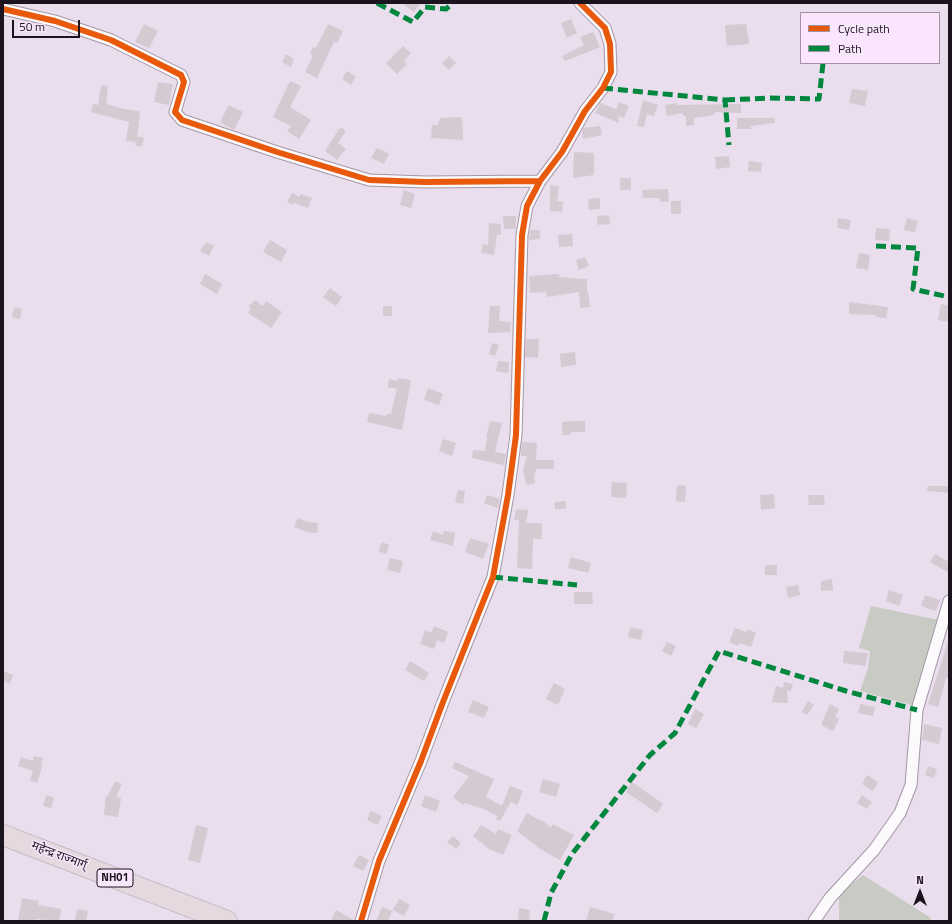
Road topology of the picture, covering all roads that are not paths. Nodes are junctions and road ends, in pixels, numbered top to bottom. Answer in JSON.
{"nodes":[{"id":1,"x":580,"y":3,"type":"edge"},
{"id":2,"x":3,"y":9,"type":"edge"},
{"id":3,"x":540,"y":181,"type":"junction"},
{"id":4,"x":949,"y":601,"type":"edge"},
{"id":5,"x":3,"y":835,"type":"edge"},
{"id":6,"x":227,"y":921,"type":"edge"},
{"id":7,"x":361,"y":921,"type":"edge"},
{"id":8,"x":814,"y":921,"type":"edge"}],
"edges":[{"from":1,"to":3,"type":"street"},
{"from":2,"to":3,"type":"street"},
{"from":3,"to":7,"type":"street"},
{"from":4,"to":8,"type":"street"},
{"from":5,"to":6,"type":"highway","name":"महेन्द्र राज्मार्ग्","number":"NH01"}]}
